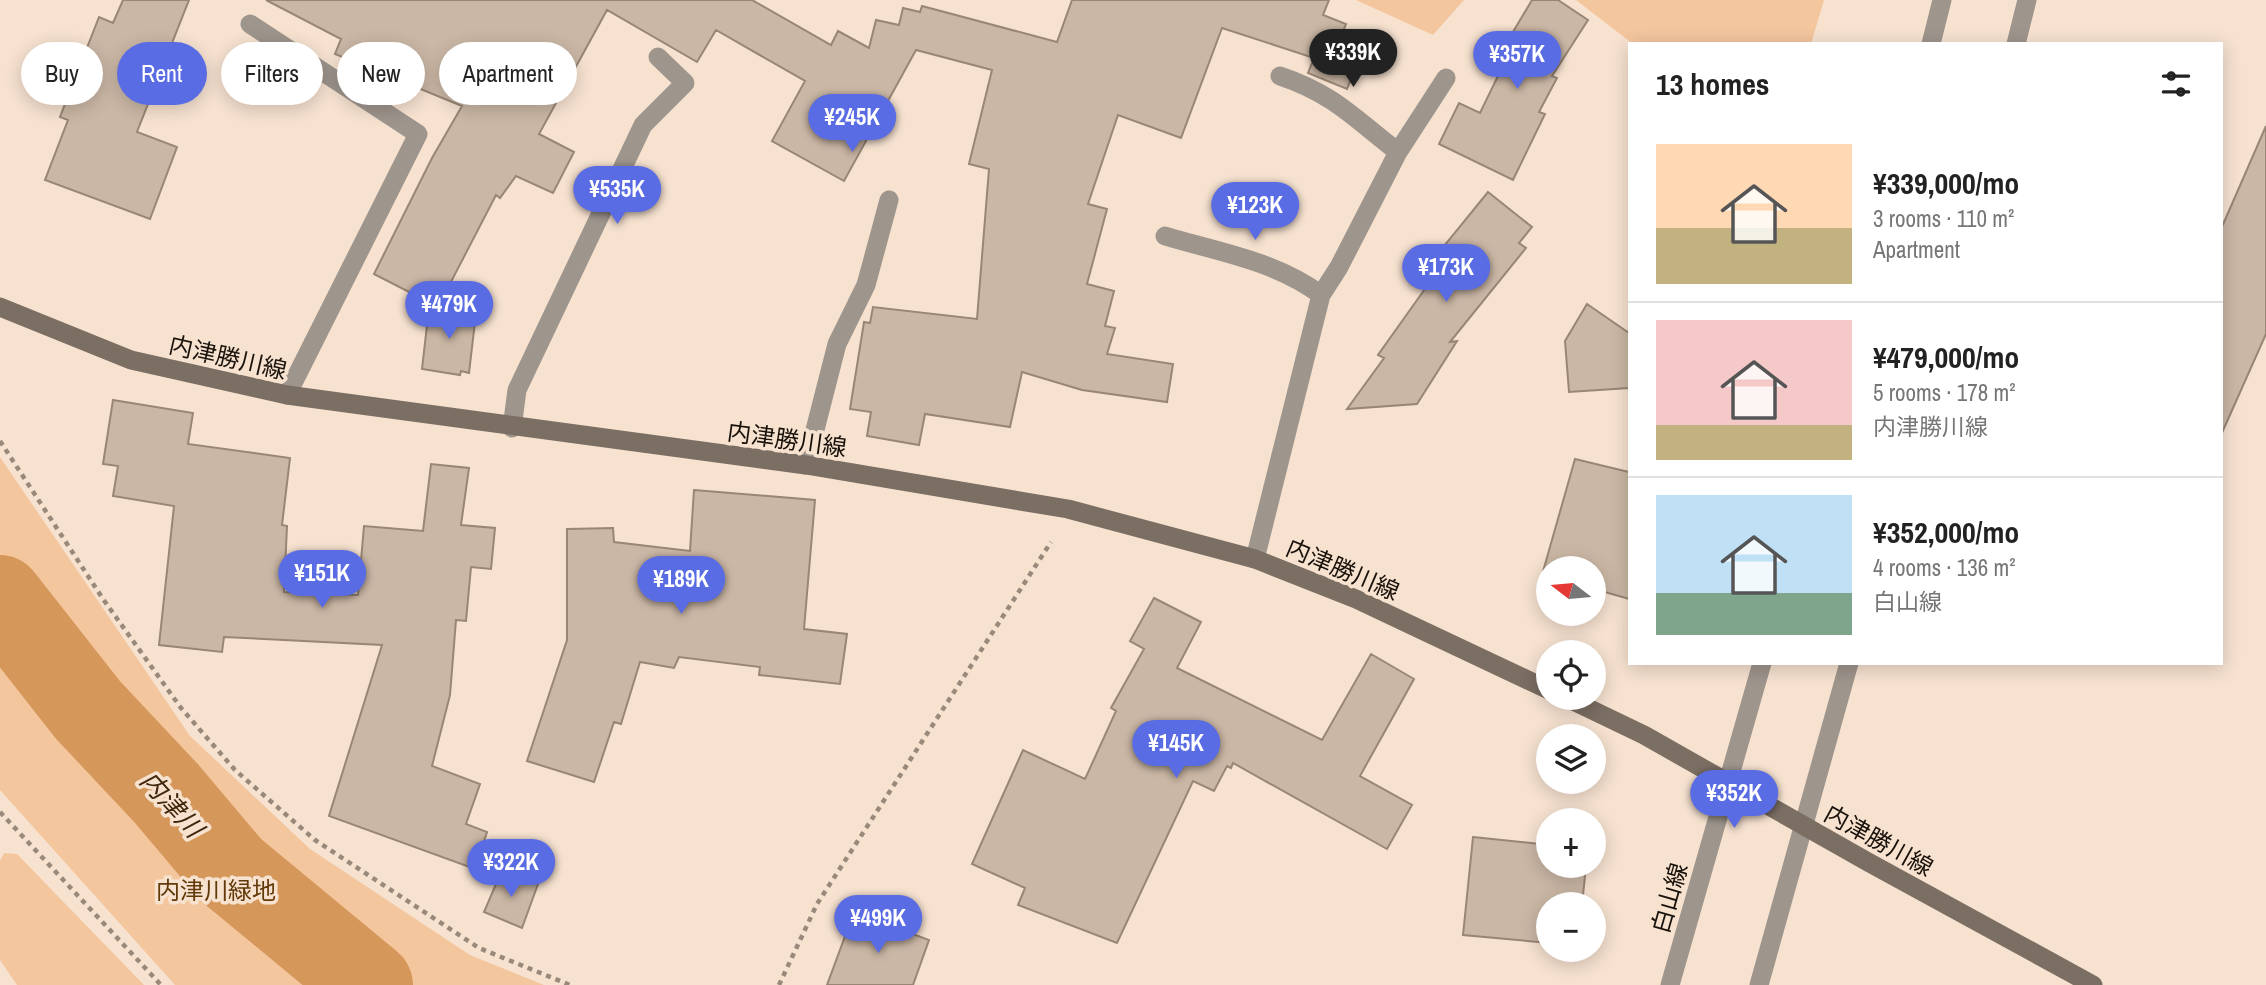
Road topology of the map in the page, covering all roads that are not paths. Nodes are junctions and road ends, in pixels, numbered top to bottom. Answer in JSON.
{"nodes":[{"id":1,"x":1942,"y":0,"type":"edge"},
{"id":2,"x":2027,"y":0,"type":"edge"},
{"id":3,"x":250,"y":24,"type":"dead end"},
{"id":4,"x":1932,"y":42,"type":"edge"},
{"id":5,"x":2016,"y":42,"type":"edge"},
{"id":6,"x":658,"y":57,"type":"dead end"},
{"id":7,"x":1280,"y":76,"type":"dead end"},
{"id":8,"x":1446,"y":78,"type":"dead end"},
{"id":9,"x":1398,"y":152,"type":"junction"},
{"id":10,"x":889,"y":200,"type":"dead end"},
{"id":11,"x":1165,"y":236,"type":"dead end"},
{"id":12,"x":1321,"y":295,"type":"junction"},
{"id":13,"x":0,"y":307,"type":"edge"},
{"id":14,"x":287,"y":396,"type":"junction"},
{"id":15,"x":512,"y":428,"type":"junction"},
{"id":16,"x":806,"y":465,"type":"junction"},
{"id":17,"x":1255,"y":559,"type":"junction"},
{"id":18,"x":1761,"y":665,"type":"edge"},
{"id":19,"x":1848,"y":665,"type":"edge"},
{"id":20,"x":1536,"y":684,"type":"edge"},
{"id":21,"x":1592,"y":710,"type":"edge"},
{"id":22,"x":1727,"y":781,"type":"junction"},
{"id":23,"x":1802,"y":825,"type":"junction"},
{"id":24,"x":1670,"y":985,"type":"edge"},
{"id":25,"x":1759,"y":985,"type":"edge"},
{"id":26,"x":2093,"y":985,"type":"edge"}],
"edges":[{"from":1,"to":4,"type":"street"},
{"from":2,"to":5,"type":"street"},
{"from":3,"to":14,"type":"street"},
{"from":6,"to":15,"type":"street"},
{"from":7,"to":9,"type":"street"},
{"from":8,"to":9,"type":"street"},
{"from":9,"to":12,"type":"street"},
{"from":10,"to":16,"type":"street"},
{"from":11,"to":12,"type":"street"},
{"from":12,"to":17,"type":"street"},
{"from":13,"to":14,"type":"main road","name":"内津勝川線"},
{"from":14,"to":15,"type":"main road","name":"内津勝川線"},
{"from":15,"to":16,"type":"main road","name":"内津勝川線"},
{"from":16,"to":17,"type":"main road","name":"内津勝川線"},
{"from":17,"to":20,"type":"main road","name":"内津勝川線"},
{"from":18,"to":22,"type":"street","name":"白山線"},
{"from":19,"to":23,"type":"street"},
{"from":21,"to":22,"type":"main road","name":"内津勝川線"},
{"from":22,"to":23,"type":"main road","name":"内津勝川線"},
{"from":22,"to":24,"type":"street","name":"白山線"},
{"from":23,"to":25,"type":"street"},
{"from":23,"to":26,"type":"main road","name":"内津勝川線"}]}
